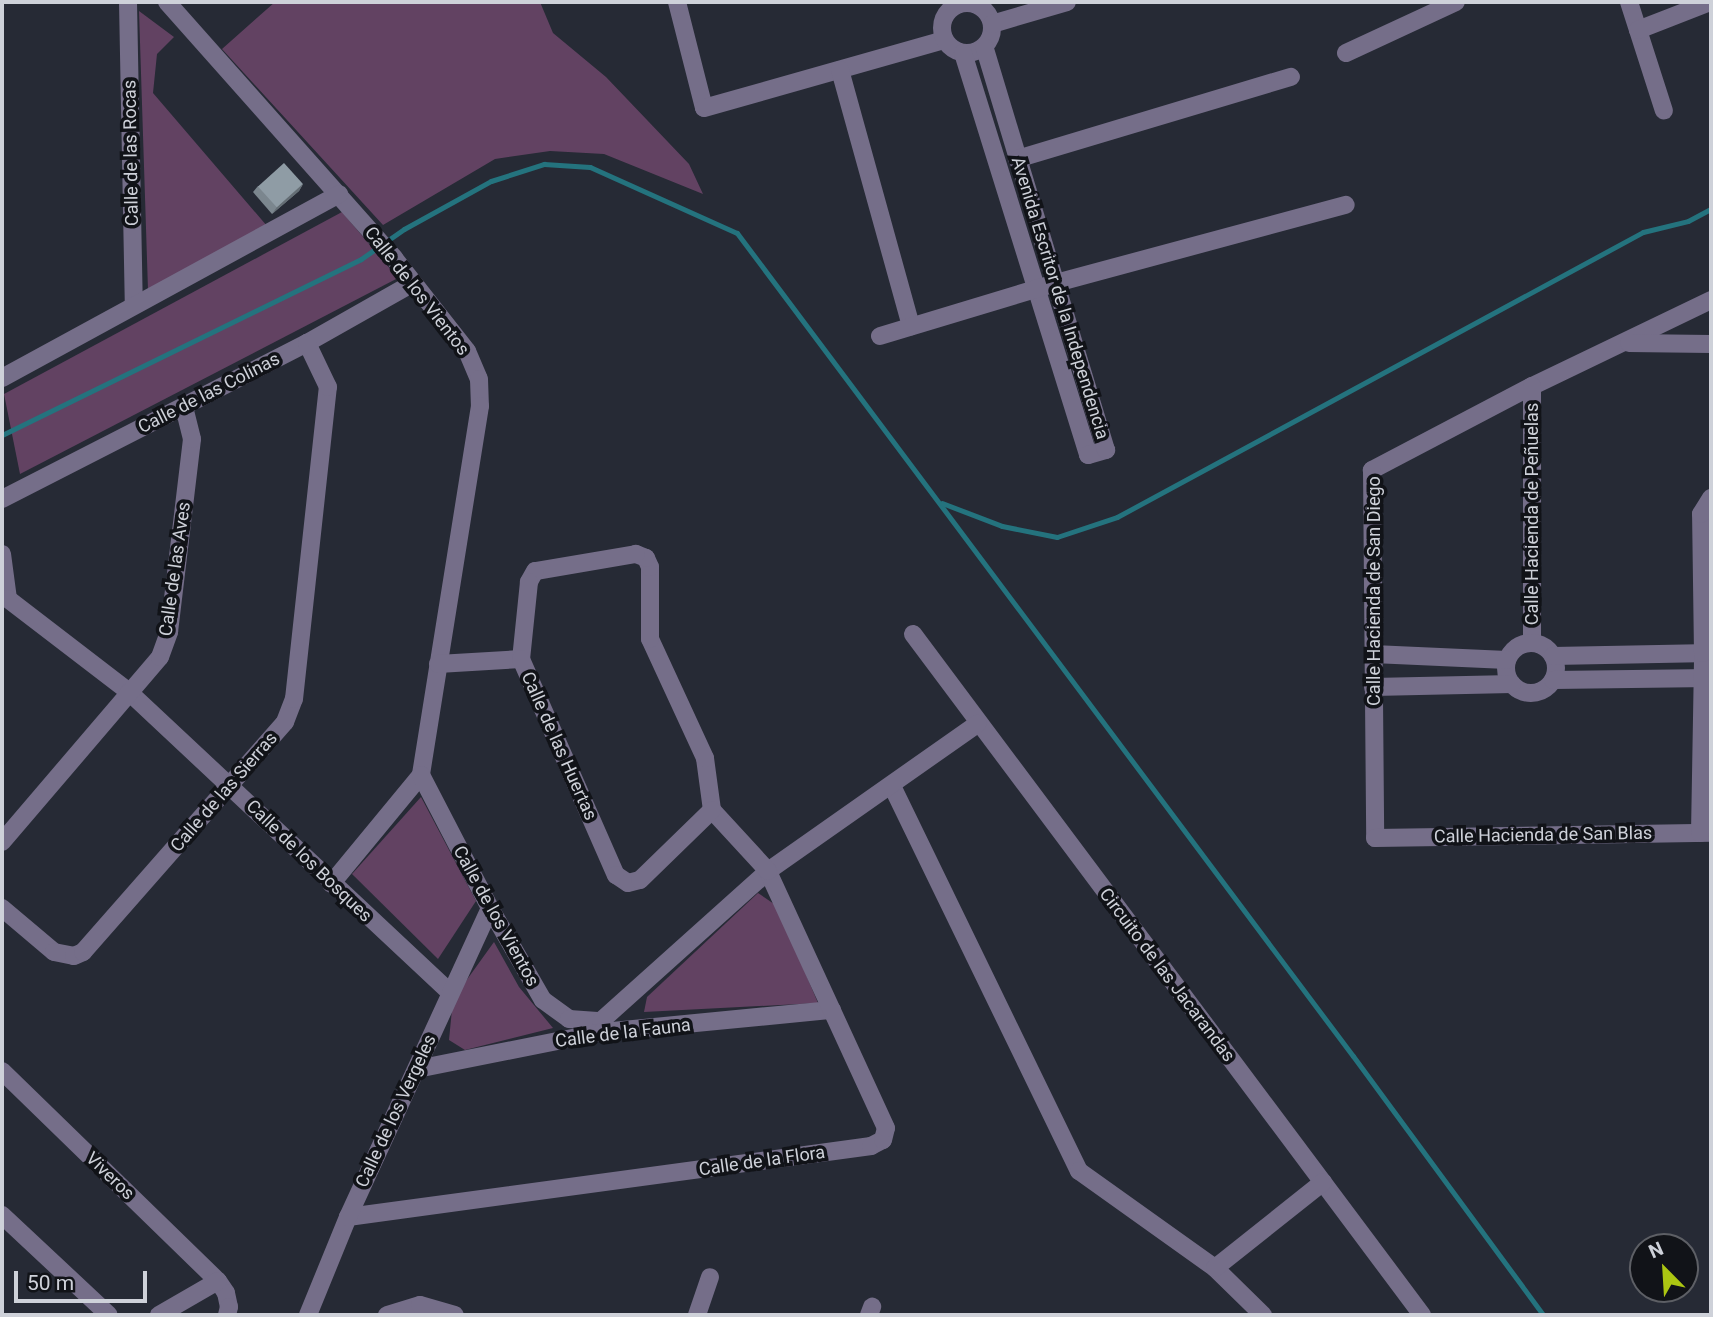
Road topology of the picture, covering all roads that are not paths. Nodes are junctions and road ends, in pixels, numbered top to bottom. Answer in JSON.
{"nodes":[{"id":1,"x":128,"y":2,"type":"edge"},
{"id":2,"x":167,"y":2,"type":"edge"},
{"id":3,"x":677,"y":2,"type":"edge"},
{"id":4,"x":1067,"y":2,"type":"edge"},
{"id":5,"x":1455,"y":2,"type":"edge"},
{"id":6,"x":1629,"y":2,"type":"edge"},
{"id":7,"x":1710,"y":2,"type":"edge"},
{"id":8,"x":975,"y":3,"type":"edge"},
{"id":9,"x":954,"y":4,"type":"edge"},
{"id":10,"x":992,"y":24,"type":"junction"},
{"id":11,"x":1638,"y":30,"type":"junction"},
{"id":12,"x":945,"y":40,"type":"junction"},
{"id":13,"x":984,"y":47,"type":"junction"},
{"id":14,"x":963,"y":53,"type":"junction"},
{"id":15,"x":1346,"y":53,"type":"dead end"},
{"id":16,"x":840,"y":70,"type":"junction"},
{"id":17,"x":1291,"y":77,"type":"dead end"},
{"id":18,"x":1664,"y":111,"type":"dead end"},
{"id":19,"x":1017,"y":159,"type":"junction"},
{"id":20,"x":340,"y":194,"type":"junction"},
{"id":21,"x":1346,"y":205,"type":"dead end"},
{"id":22,"x":414,"y":283,"type":"junction"},
{"id":23,"x":1056,"y":283,"type":"junction"},
{"id":24,"x":1036,"y":289,"type":"junction"},
{"id":25,"x":1711,"y":300,"type":"edge"},
{"id":26,"x":134,"y":304,"type":"junction"},
{"id":27,"x":911,"y":326,"type":"junction"},
{"id":28,"x":880,"y":337,"type":"dead end"},
{"id":29,"x":307,"y":343,"type":"junction"},
{"id":30,"x":1626,"y":343,"type":"junction"},
{"id":31,"x":1711,"y":344,"type":"edge"},
{"id":32,"x":2,"y":378,"type":"edge"},
{"id":33,"x":1532,"y":386,"type":"junction"},
{"id":34,"x":184,"y":407,"type":"junction"},
{"id":35,"x":1711,"y":498,"type":"edge"},
{"id":36,"x":2,"y":499,"type":"edge"},
{"id":37,"x":2,"y":554,"type":"edge"},
{"id":38,"x":5,"y":603,"type":"edge"},
{"id":39,"x":913,"y":634,"type":"dead end"},
{"id":40,"x":1532,"y":643,"type":"junction"},
{"id":41,"x":1707,"y":653,"type":"edge"},
{"id":42,"x":1373,"y":654,"type":"junction"},
{"id":43,"x":1553,"y":656,"type":"junction"},
{"id":44,"x":522,"y":659,"type":"junction"},
{"id":45,"x":1507,"y":660,"type":"junction"},
{"id":46,"x":438,"y":664,"type":"junction"},
{"id":47,"x":1707,"y":678,"type":"edge"},
{"id":48,"x":1553,"y":680,"type":"junction"},
{"id":49,"x":1512,"y":684,"type":"junction"},
{"id":50,"x":1373,"y":687,"type":"junction"},
{"id":51,"x":129,"y":692,"type":"junction"},
{"id":52,"x":977,"y":724,"type":"junction"},
{"id":53,"x":421,"y":775,"type":"junction"},
{"id":54,"x":230,"y":786,"type":"junction"},
{"id":55,"x":892,"y":786,"type":"junction"},
{"id":56,"x":712,"y":810,"type":"junction"},
{"id":57,"x":1705,"y":833,"type":"edge"},
{"id":58,"x":1374,"y":838,"type":"joint"},
{"id":59,"x":2,"y":842,"type":"edge"},
{"id":60,"x":768,"y":871,"type":"junction"},
{"id":61,"x":331,"y":884,"type":"junction"},
{"id":62,"x":2,"y":908,"type":"edge"},
{"id":63,"x":490,"y":908,"type":"junction"},
{"id":64,"x":450,"y":992,"type":"junction"},
{"id":65,"x":832,"y":1010,"type":"junction"},
{"id":66,"x":601,"y":1026,"type":"junction"},
{"id":67,"x":417,"y":1069,"type":"junction"},
{"id":68,"x":2,"y":1072,"type":"edge"},
{"id":69,"x":1323,"y":1182,"type":"junction"},
{"id":70,"x":2,"y":1215,"type":"edge"},
{"id":71,"x":348,"y":1217,"type":"junction"},
{"id":72,"x":1215,"y":1268,"type":"junction"},
{"id":73,"x":710,"y":1276,"type":"dead end"},
{"id":74,"x":218,"y":1281,"type":"junction"},
{"id":75,"x":109,"y":1315,"type":"edge"},
{"id":76,"x":159,"y":1315,"type":"edge"},
{"id":77,"x":227,"y":1315,"type":"edge"},
{"id":78,"x":307,"y":1315,"type":"edge"},
{"id":79,"x":387,"y":1315,"type":"edge"},
{"id":80,"x":456,"y":1315,"type":"edge"},
{"id":81,"x":697,"y":1315,"type":"edge"},
{"id":82,"x":1263,"y":1315,"type":"edge"},
{"id":83,"x":1422,"y":1315,"type":"edge"}],
"edges":[{"from":1,"to":26,"type":"street","name":"Calle de las Rocas"},
{"from":2,"to":20,"type":"street","name":"Calle de los Vientos"},
{"from":3,"to":16,"type":"street"},
{"from":4,"to":10,"type":"street"},
{"from":5,"to":15,"type":"street"},
{"from":6,"to":11,"type":"street"},
{"from":7,"to":11,"type":"street"},
{"from":8,"to":9,"type":"street"},
{"from":8,"to":10,"type":"street"},
{"from":9,"to":12,"type":"street"},
{"from":10,"to":13,"type":"street"},
{"from":11,"to":18,"type":"street"},
{"from":12,"to":14,"type":"street"},
{"from":12,"to":16,"type":"street"},
{"from":13,"to":14,"type":"street"},
{"from":13,"to":19,"type":"street","name":"Avenida Escritor de la Independencia"},
{"from":14,"to":24,"type":"street","name":"Avenida Escritor de la Independencia"},
{"from":16,"to":27,"type":"street"},
{"from":17,"to":19,"type":"street"},
{"from":19,"to":23,"type":"street","name":"Avenida Escritor de la Independencia"},
{"from":20,"to":22,"type":"street","name":"Calle de los Vientos"},
{"from":20,"to":26,"type":"street"},
{"from":21,"to":23,"type":"street"},
{"from":22,"to":29,"type":"street","name":"Calle de las Colinas"},
{"from":22,"to":46,"type":"street","name":"Calle de los Vientos"},
{"from":23,"to":24,"type":"street"},
{"from":23,"to":24,"type":"street","name":"Avenida Escritor de la Independencia"},
{"from":24,"to":27,"type":"street"},
{"from":25,"to":30,"type":"street","name":"Calle Hacienda de San Diego"},
{"from":26,"to":32,"type":"street"},
{"from":27,"to":28,"type":"street"},
{"from":29,"to":34,"type":"street","name":"Calle de las Colinas"},
{"from":29,"to":54,"type":"street","name":"Calle de las Sierras"},
{"from":30,"to":31,"type":"street"},
{"from":30,"to":33,"type":"street","name":"Calle Hacienda de San Diego"},
{"from":33,"to":40,"type":"street","name":"Calle Hacienda de Peñuelas"},
{"from":33,"to":42,"type":"street","name":"Calle Hacienda de San Diego"},
{"from":34,"to":36,"type":"street","name":"Calle de las Colinas"},
{"from":34,"to":51,"type":"street","name":"Calle de las Aves"},
{"from":35,"to":41,"type":"street"},
{"from":37,"to":38,"type":"street","name":"Calle de los Bosques"},
{"from":38,"to":51,"type":"street","name":"Calle de los Bosques"},
{"from":39,"to":52,"type":"street","name":"Circuito de las Jacarandas"},
{"from":40,"to":43,"type":"street"},
{"from":40,"to":45,"type":"street"},
{"from":41,"to":43,"type":"street"},
{"from":41,"to":47,"type":"street"},
{"from":42,"to":45,"type":"street"},
{"from":42,"to":50,"type":"street","name":"Calle Hacienda de San Diego"},
{"from":43,"to":48,"type":"street"},
{"from":44,"to":46,"type":"street"},
{"from":44,"to":56,"type":"street","name":"Calle de las Huertas"},
{"from":44,"to":56,"type":"street","name":"Calle de las Huertas"},
{"from":45,"to":49,"type":"street"},
{"from":46,"to":53,"type":"street","name":"Calle de los Vientos"},
{"from":47,"to":48,"type":"street"},
{"from":47,"to":57,"type":"street"},
{"from":48,"to":49,"type":"street"},
{"from":49,"to":50,"type":"street"},
{"from":50,"to":58,"type":"street","name":"Calle Hacienda de San Diego"},
{"from":51,"to":54,"type":"street","name":"Calle de los Bosques"},
{"from":51,"to":59,"type":"street","name":"Calle de las Aves"},
{"from":52,"to":55,"type":"street"},
{"from":52,"to":69,"type":"street","name":"Circuito de las Jacarandas"},
{"from":53,"to":61,"type":"street"},
{"from":53,"to":63,"type":"street","name":"Calle de los Vientos"},
{"from":54,"to":61,"type":"street","name":"Calle de los Bosques"},
{"from":54,"to":62,"type":"street","name":"Calle de las Sierras"},
{"from":55,"to":60,"type":"street"},
{"from":55,"to":72,"type":"street"},
{"from":56,"to":60,"type":"street"},
{"from":57,"to":58,"type":"street","name":"Calle Hacienda de San Blas"},
{"from":60,"to":65,"type":"street","name":"Calle de la Flora"},
{"from":60,"to":66,"type":"street"},
{"from":61,"to":64,"type":"street","name":"Calle de los Bosques"},
{"from":63,"to":64,"type":"street","name":"Calle de los Vergeles"},
{"from":63,"to":66,"type":"street","name":"Calle de los Vientos"},
{"from":64,"to":67,"type":"street","name":"Calle de los Vergeles"},
{"from":65,"to":66,"type":"street","name":"Calle de la Fauna"},
{"from":65,"to":71,"type":"street","name":"Calle de la Flora"},
{"from":66,"to":67,"type":"street","name":"Calle de la Fauna"},
{"from":67,"to":71,"type":"street","name":"Calle de los Vergeles"},
{"from":68,"to":74,"type":"street","name":"Viveros"},
{"from":69,"to":72,"type":"street"},
{"from":69,"to":83,"type":"street","name":"Circuito de las Jacarandas"},
{"from":70,"to":75,"type":"street"},
{"from":71,"to":78,"type":"street","name":"Calle de los Vergeles"},
{"from":72,"to":82,"type":"street"},
{"from":73,"to":81,"type":"street"},
{"from":74,"to":76,"type":"street"},
{"from":74,"to":77,"type":"street","name":"Viveros"},
{"from":79,"to":80,"type":"street"}]}
